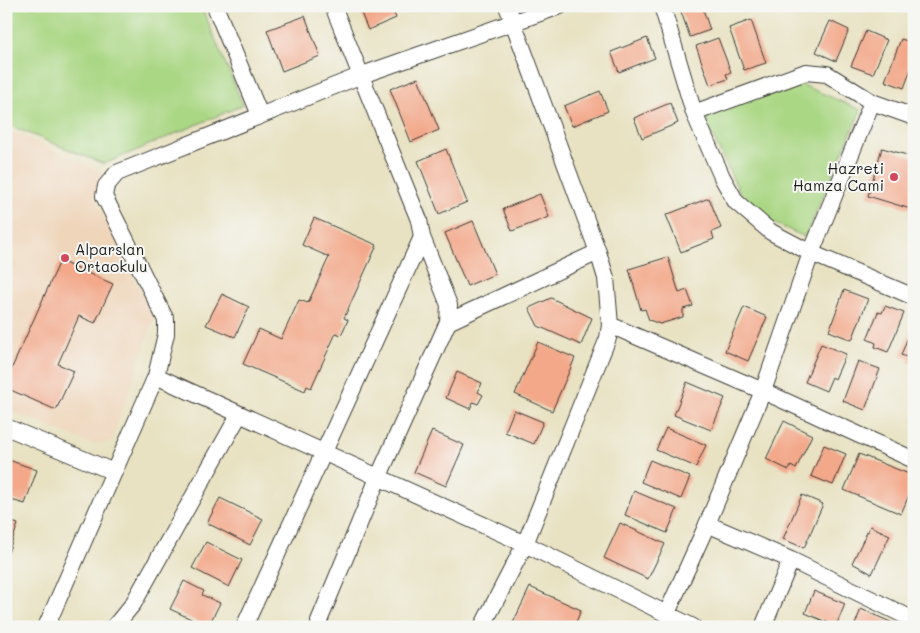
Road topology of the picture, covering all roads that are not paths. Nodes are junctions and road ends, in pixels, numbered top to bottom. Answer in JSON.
{"nodes":[{"id":1,"x":215,"y":6,"type":"edge"},
{"id":2,"x":333,"y":6,"type":"edge"},
{"id":3,"x":506,"y":6,"type":"edge"},
{"id":4,"x":560,"y":6,"type":"edge"},
{"id":5,"x":662,"y":6,"type":"edge"},
{"id":6,"x":513,"y":22,"type":"junction"},
{"id":7,"x":362,"y":74,"type":"junction"},
{"id":8,"x":872,"y":102,"type":"junction"},
{"id":9,"x":694,"y":112,"type":"junction"},
{"id":10,"x":260,"y":116,"type":"junction"},
{"id":11,"x":914,"y":117,"type":"edge"},
{"id":12,"x":422,"y":237,"type":"junction"},
{"id":13,"x":598,"y":252,"type":"junction"},
{"id":14,"x":811,"y":253,"type":"junction"},
{"id":15,"x":914,"y":298,"type":"edge"},
{"id":16,"x":448,"y":322,"type":"junction"},
{"id":17,"x":610,"y":325,"type":"junction"},
{"id":18,"x":156,"y":376,"type":"junction"},
{"id":19,"x":763,"y":391,"type":"junction"},
{"id":20,"x":239,"y":415,"type":"junction"},
{"id":21,"x":6,"y":428,"type":"edge"},
{"id":22,"x":322,"y":452,"type":"junction"},
{"id":23,"x":914,"y":460,"type":"edge"},
{"id":24,"x":114,"y":472,"type":"junction"},
{"id":25,"x":378,"y":478,"type":"junction"},
{"id":26,"x":707,"y":524,"type":"junction"},
{"id":27,"x":525,"y":544,"type":"junction"},
{"id":28,"x":791,"y":560,"type":"junction"},
{"id":29,"x":667,"y":614,"type":"junction"},
{"id":30,"x":914,"y":620,"type":"edge"},
{"id":31,"x":123,"y":625,"type":"edge"},
{"id":32,"x":317,"y":625,"type":"edge"},
{"id":33,"x":46,"y":627,"type":"edge"},
{"id":34,"x":244,"y":627,"type":"edge"},
{"id":35,"x":482,"y":627,"type":"edge"},
{"id":36,"x":693,"y":627,"type":"edge"},
{"id":37,"x":763,"y":627,"type":"edge"}],
"edges":[{"from":1,"to":10,"type":"street"},
{"from":2,"to":7,"type":"street"},
{"from":3,"to":6,"type":"street"},
{"from":4,"to":6,"type":"street"},
{"from":5,"to":9,"type":"street"},
{"from":6,"to":7,"type":"street"},
{"from":6,"to":13,"type":"street"},
{"from":7,"to":10,"type":"street"},
{"from":7,"to":12,"type":"street"},
{"from":8,"to":9,"type":"street"},
{"from":8,"to":11,"type":"street"},
{"from":8,"to":14,"type":"street"},
{"from":9,"to":14,"type":"street"},
{"from":10,"to":18,"type":"street"},
{"from":12,"to":16,"type":"street"},
{"from":12,"to":22,"type":"street"},
{"from":13,"to":16,"type":"street"},
{"from":13,"to":17,"type":"street"},
{"from":14,"to":15,"type":"street"},
{"from":14,"to":19,"type":"street"},
{"from":16,"to":25,"type":"street"},
{"from":17,"to":19,"type":"street"},
{"from":17,"to":27,"type":"street"},
{"from":18,"to":20,"type":"street"},
{"from":18,"to":24,"type":"street"},
{"from":19,"to":23,"type":"street"},
{"from":19,"to":26,"type":"street"},
{"from":20,"to":22,"type":"street"},
{"from":20,"to":31,"type":"street"},
{"from":21,"to":24,"type":"street"},
{"from":22,"to":25,"type":"street"},
{"from":22,"to":34,"type":"street"},
{"from":24,"to":33,"type":"street"},
{"from":25,"to":27,"type":"street"},
{"from":25,"to":32,"type":"street"},
{"from":26,"to":28,"type":"street"},
{"from":26,"to":29,"type":"street"},
{"from":27,"to":29,"type":"street"},
{"from":27,"to":35,"type":"street"},
{"from":28,"to":30,"type":"street"},
{"from":28,"to":37,"type":"street"},
{"from":29,"to":36,"type":"street"}]}
